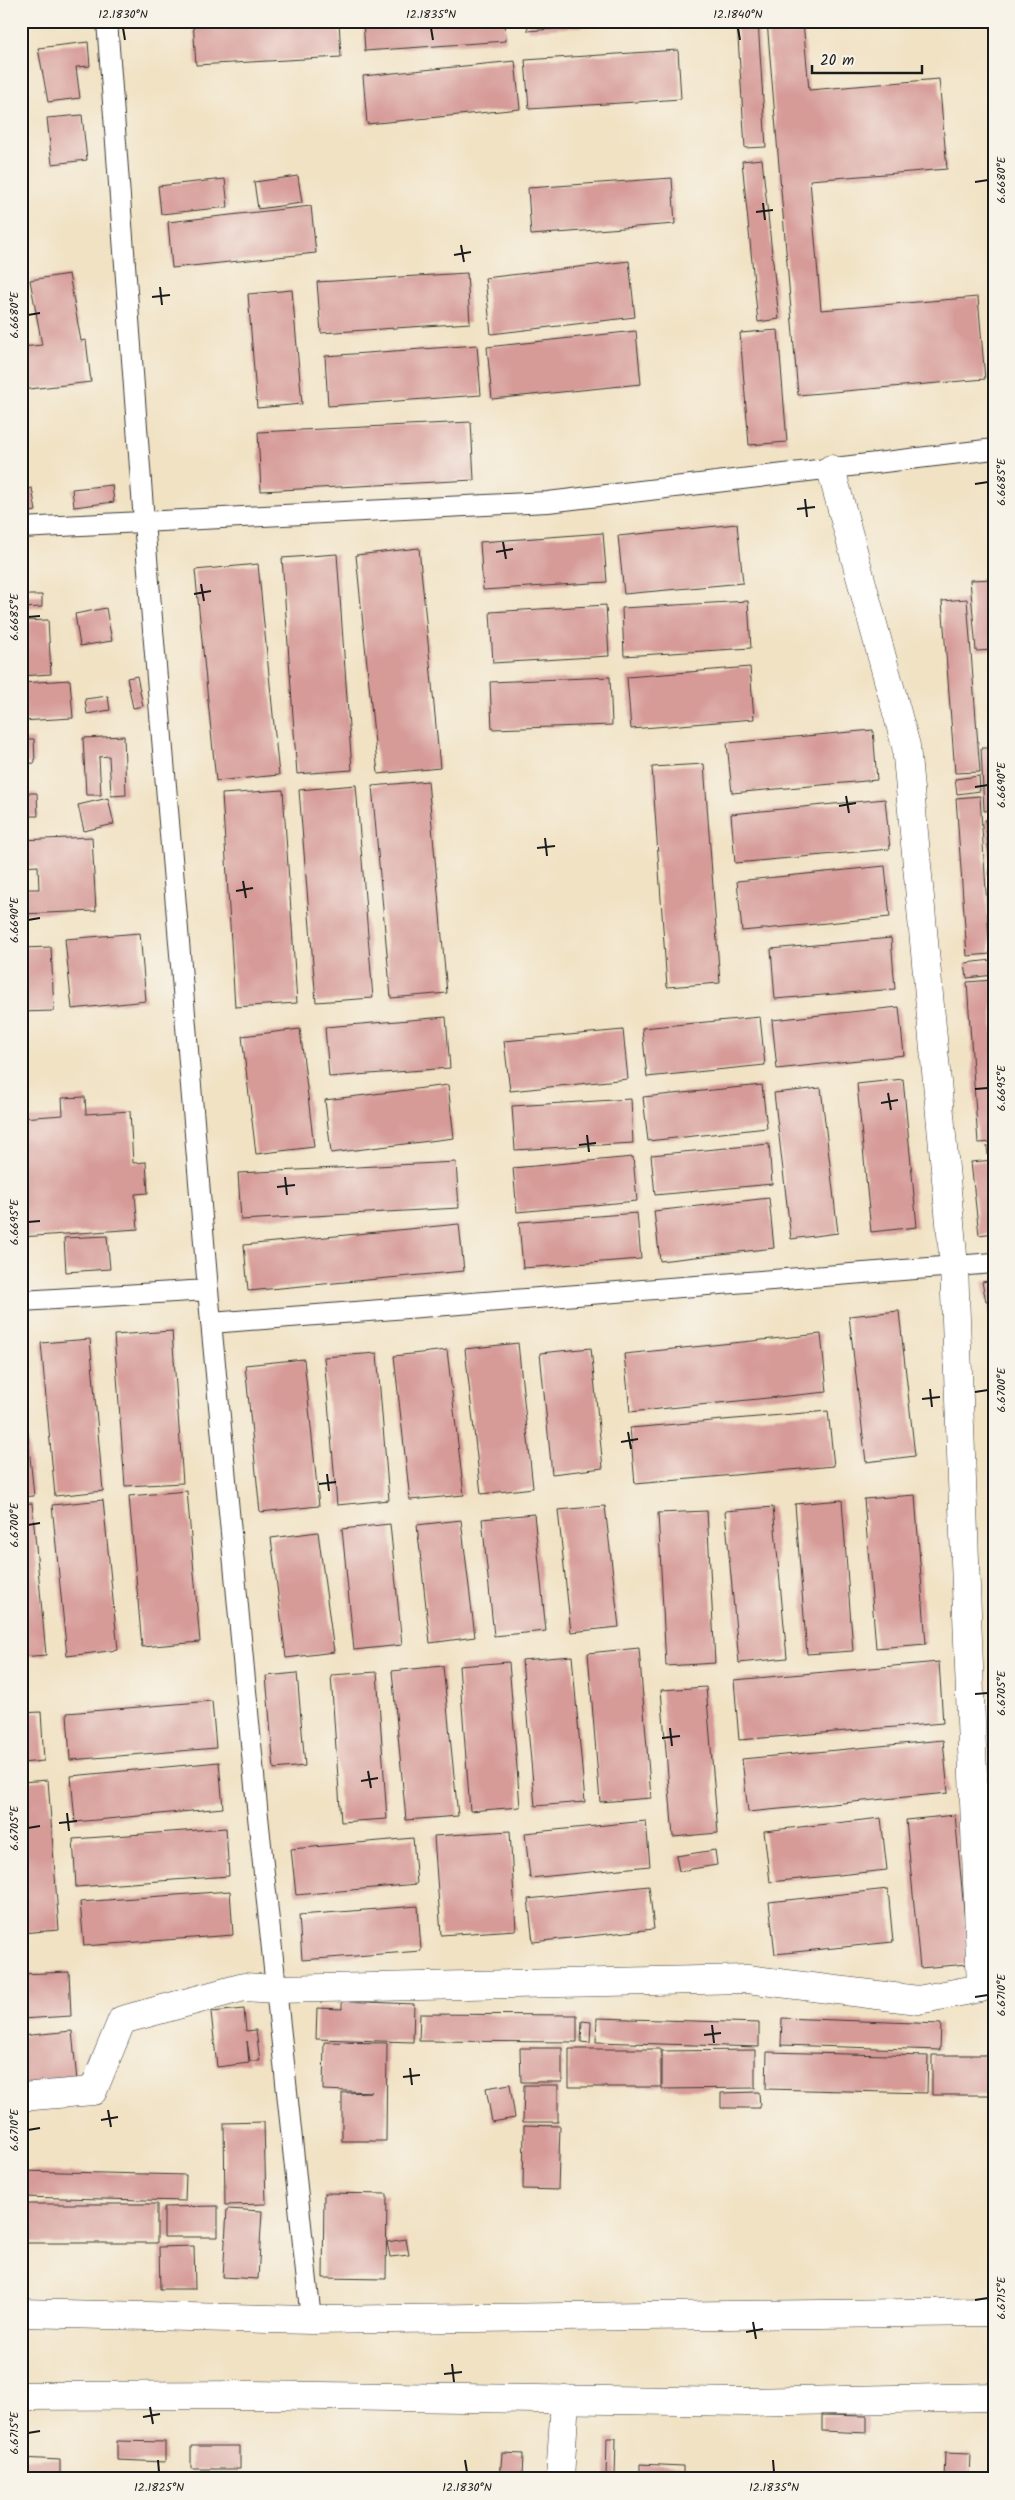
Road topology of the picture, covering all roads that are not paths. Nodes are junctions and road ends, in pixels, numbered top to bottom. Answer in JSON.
{"nodes":[{"id":1,"x":107,"y":21,"type":"edge"},
{"id":2,"x":994,"y":449,"type":"edge"},
{"id":3,"x":831,"y":469,"type":"junction"},
{"id":4,"x":144,"y":522,"type":"junction"},
{"id":5,"x":21,"y":528,"type":"edge"},
{"id":6,"x":994,"y":1263,"type":"edge"},
{"id":7,"x":954,"y":1266,"type":"junction"},
{"id":8,"x":208,"y":1290,"type":"junction"},
{"id":9,"x":21,"y":1301,"type":"edge"},
{"id":10,"x":211,"y":1323,"type":"junction"},
{"id":11,"x":276,"y":1989,"type":"junction"},
{"id":12,"x":21,"y":2097,"type":"edge"},
{"id":13,"x":994,"y":2312,"type":"edge"},
{"id":14,"x":21,"y":2313,"type":"edge"},
{"id":15,"x":311,"y":2320,"type":"junction"},
{"id":16,"x":21,"y":2396,"type":"edge"},
{"id":17,"x":994,"y":2397,"type":"edge"},
{"id":18,"x":565,"y":2399,"type":"junction"},
{"id":19,"x":560,"y":2479,"type":"edge"}],
"edges":[{"from":1,"to":4,"type":"lane"},
{"from":2,"to":3,"type":"lane"},
{"from":3,"to":4,"type":"lane"},
{"from":3,"to":7,"type":"street"},
{"from":4,"to":5,"type":"lane"},
{"from":4,"to":8,"type":"lane"},
{"from":6,"to":7,"type":"lane"},
{"from":7,"to":10,"type":"lane"},
{"from":7,"to":11,"type":"street"},
{"from":8,"to":9,"type":"lane"},
{"from":8,"to":10,"type":"lane"},
{"from":10,"to":11,"type":"lane"},
{"from":11,"to":12,"type":"street"},
{"from":11,"to":15,"type":"lane"},
{"from":13,"to":15,"type":"street"},
{"from":14,"to":15,"type":"street"},
{"from":16,"to":18,"type":"street"},
{"from":17,"to":18,"type":"street"},
{"from":18,"to":19,"type":"street"}]}
